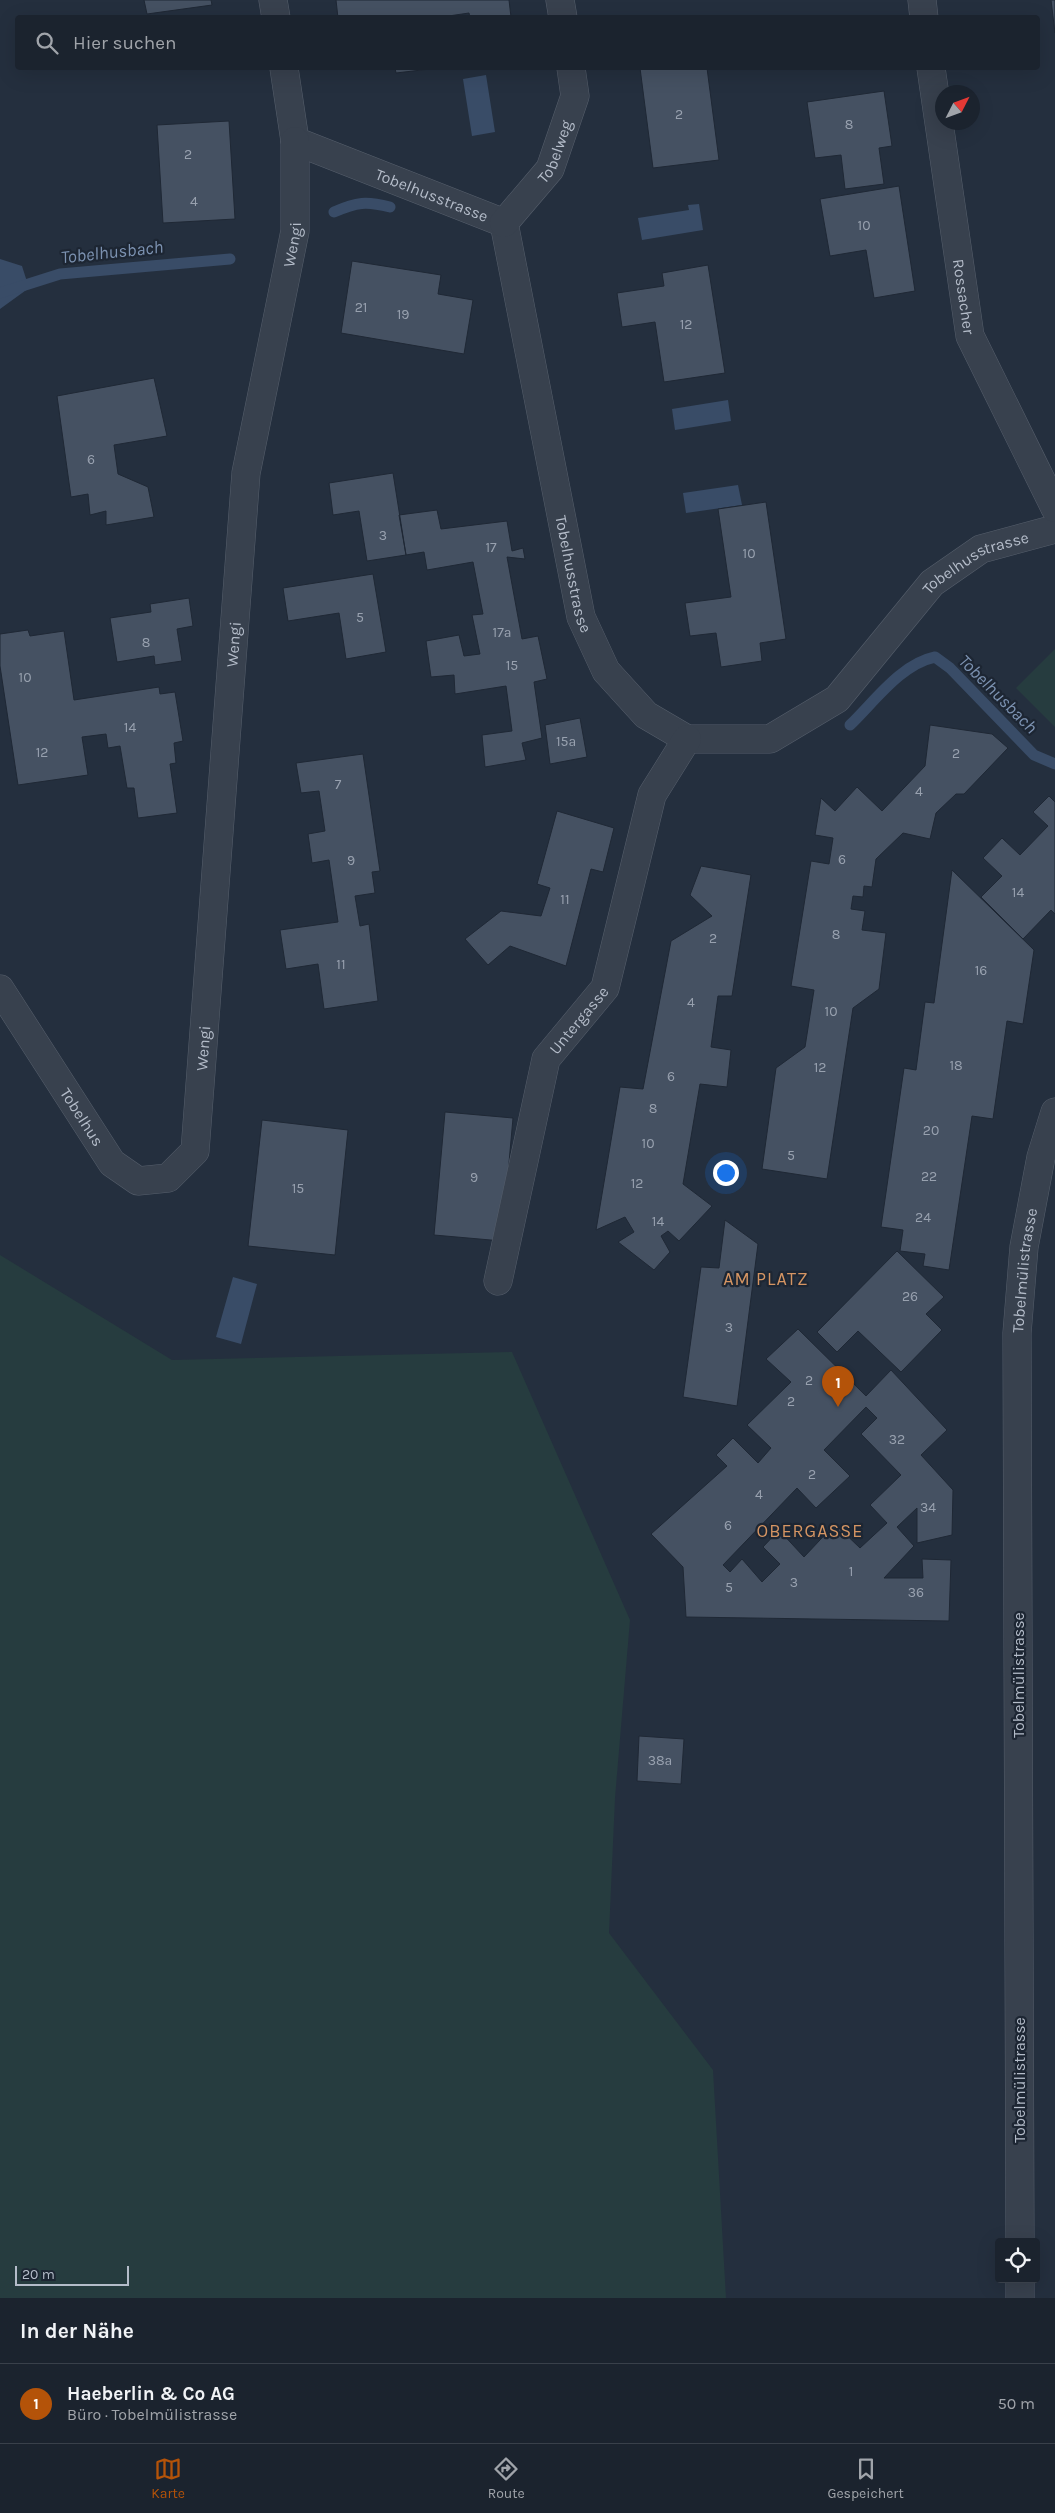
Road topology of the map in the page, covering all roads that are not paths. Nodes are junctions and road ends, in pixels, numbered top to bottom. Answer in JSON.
{"nodes":[{"id":1,"x":273,"y":0,"type":"edge"},
{"id":2,"x":560,"y":0,"type":"edge"},
{"id":3,"x":922,"y":0,"type":"edge"},
{"id":4,"x":276,"y":15,"type":"edge"},
{"id":5,"x":562,"y":15,"type":"edge"},
{"id":6,"x":924,"y":15,"type":"edge"},
{"id":7,"x":284,"y":70,"type":"edge"},
{"id":8,"x":571,"y":70,"type":"edge"},
{"id":9,"x":931,"y":70,"type":"edge"},
{"id":10,"x":295,"y":141,"type":"junction"},
{"id":11,"x":504,"y":223,"type":"junction"},
{"id":12,"x":1055,"y":508,"type":"edge"},
{"id":13,"x":1055,"y":529,"type":"edge"},
{"id":14,"x":687,"y":739,"type":"junction"},
{"id":15,"x":0,"y":989,"type":"edge"},
{"id":16,"x":1055,"y":1112,"type":"edge"},
{"id":17,"x":195,"y":1151,"type":"joint"},
{"id":18,"x":498,"y":1281,"type":"dead end"},
{"id":19,"x":1020,"y":2238,"type":"edge"},
{"id":20,"x":1020,"y":2283,"type":"edge"},
{"id":21,"x":1020,"y":2298,"type":"edge"}],
"edges":[{"from":1,"to":4,"type":"street"},
{"from":2,"to":5,"type":"street"},
{"from":3,"to":6,"type":"street"},
{"from":7,"to":10,"type":"street"},
{"from":8,"to":11,"type":"street","name":"Tobelweg"},
{"from":9,"to":12,"type":"street","name":"Rossacher"},
{"from":10,"to":11,"type":"street","name":"Tobelhusstrasse"},
{"from":10,"to":17,"type":"street","name":"Wengi"},
{"from":11,"to":14,"type":"street","name":"Tobelhusstrasse"},
{"from":13,"to":14,"type":"street","name":"Tobelhusstrasse"},
{"from":14,"to":18,"type":"street","name":"Untergasse"},
{"from":15,"to":17,"type":"street","name":"Tobelhus"},
{"from":16,"to":19,"type":"street","name":"Tobelmülistrasse"},
{"from":20,"to":21,"type":"street"}]}
